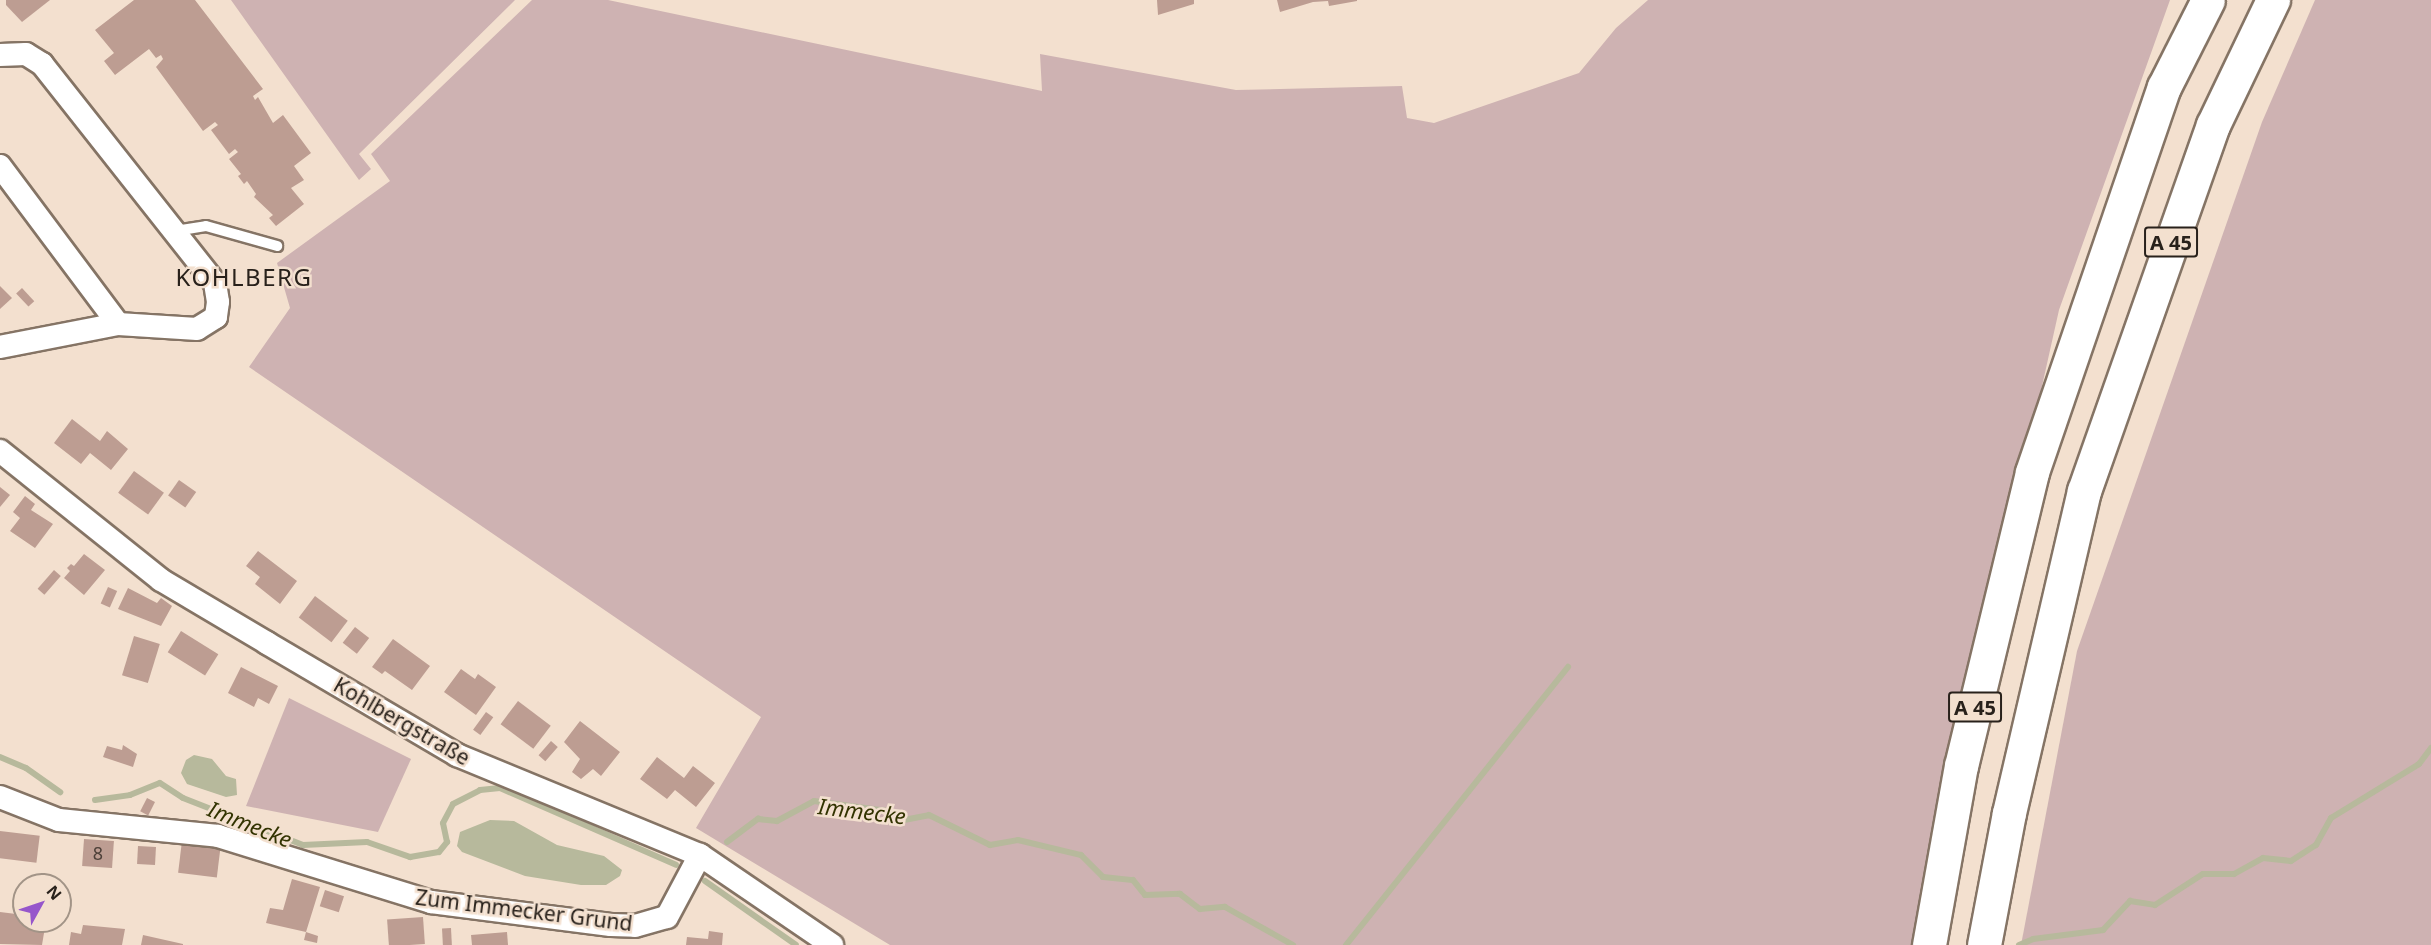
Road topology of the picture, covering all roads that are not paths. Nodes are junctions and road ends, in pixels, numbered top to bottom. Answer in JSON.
{"nodes":[{"id":1,"x":2208,"y":0,"type":"edge"},
{"id":2,"x":2273,"y":0,"type":"edge"},
{"id":3,"x":0,"y":55,"type":"edge"},
{"id":4,"x":0,"y":165,"type":"edge"},
{"id":5,"x":175,"y":231,"type":"junction"},
{"id":6,"x":277,"y":246,"type":"dead end"},
{"id":7,"x":117,"y":324,"type":"junction"},
{"id":8,"x":0,"y":347,"type":"edge"},
{"id":9,"x":0,"y":451,"type":"edge"},
{"id":10,"x":0,"y":798,"type":"edge"},
{"id":11,"x":700,"y":855,"type":"junction"},
{"id":12,"x":832,"y":945,"type":"edge"},
{"id":13,"x":1929,"y":945,"type":"edge"},
{"id":14,"x":1984,"y":945,"type":"edge"}],
"edges":[{"from":1,"to":13,"type":"highway","number":"A 45"},
{"from":2,"to":14,"type":"highway","number":"A 45"},
{"from":3,"to":5,"type":"street"},
{"from":4,"to":7,"type":"street"},
{"from":5,"to":6,"type":"lane"},
{"from":5,"to":7,"type":"street"},
{"from":7,"to":8,"type":"street"},
{"from":9,"to":11,"type":"street","name":"Kohlbergstraße"},
{"from":10,"to":11,"type":"street","name":"Zum Immecker Grund"},
{"from":11,"to":12,"type":"street","name":"Kohlbergstraße"}]}
